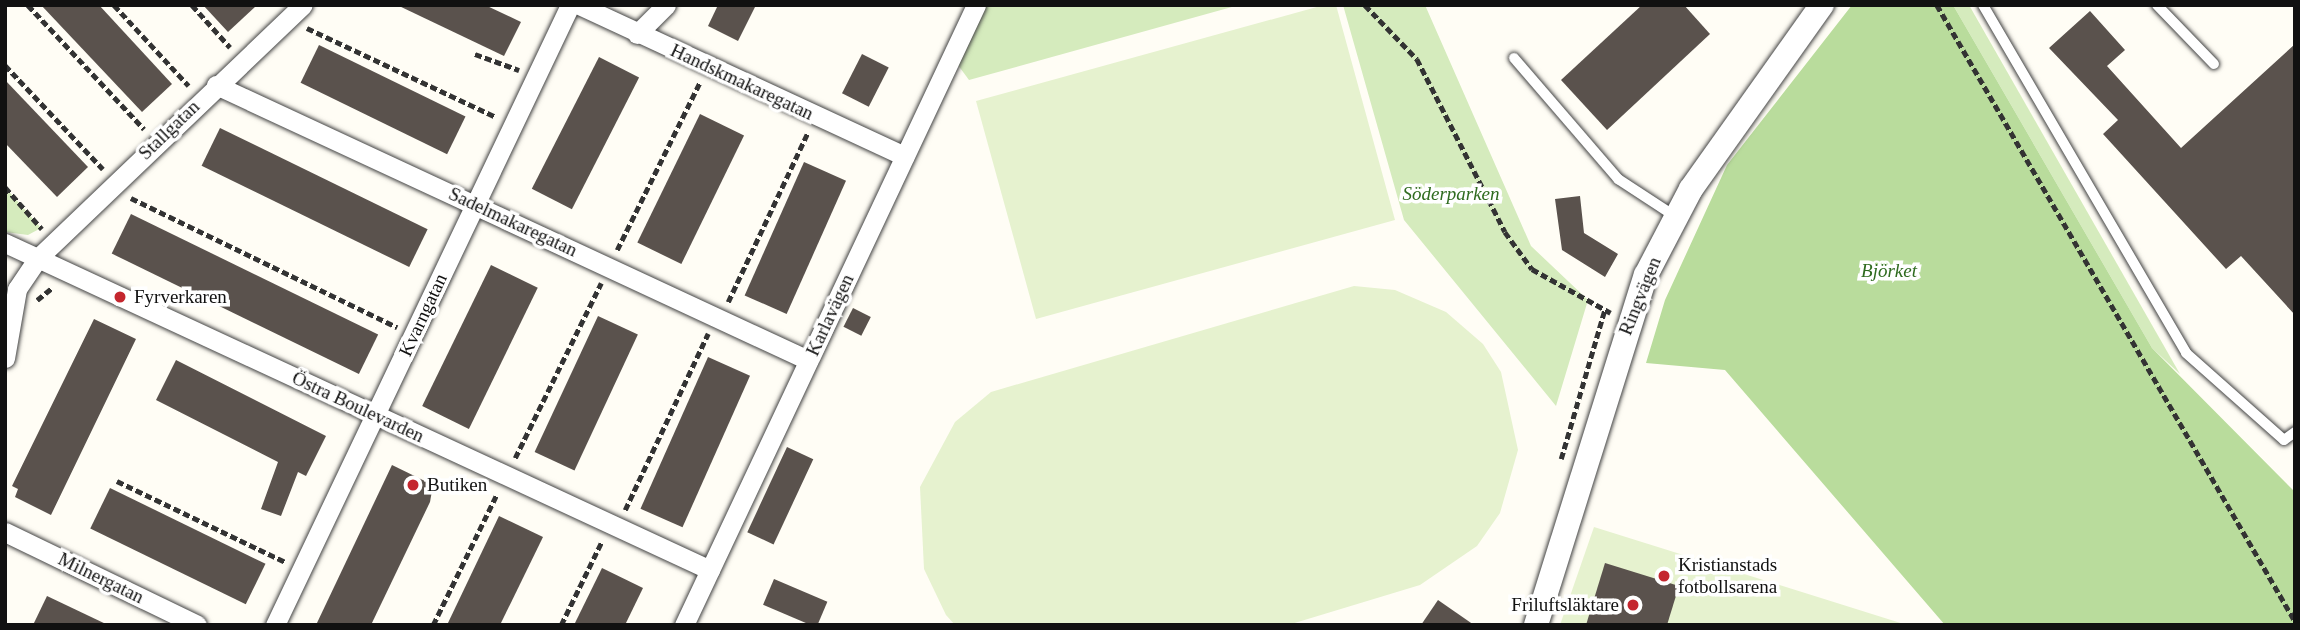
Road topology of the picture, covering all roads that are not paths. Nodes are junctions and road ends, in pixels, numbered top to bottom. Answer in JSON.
{"nodes":[{"id":1,"x":570,"y":5,"type":"edge"},
{"id":2,"x":579,"y":5,"type":"edge"},
{"id":3,"x":666,"y":5,"type":"edge"},
{"id":4,"x":976,"y":5,"type":"edge"},
{"id":5,"x":1822,"y":5,"type":"edge"},
{"id":6,"x":1983,"y":5,"type":"edge"},
{"id":7,"x":2157,"y":5,"type":"edge"},
{"id":8,"x":296,"y":12,"type":"edge"},
{"id":9,"x":637,"y":34,"type":"junction"},
{"id":10,"x":1514,"y":58,"type":"dead end"},
{"id":11,"x":2214,"y":64,"type":"dead end"},
{"id":12,"x":216,"y":85,"type":"junction"},
{"id":13,"x":905,"y":156,"type":"junction"},
{"id":14,"x":475,"y":205,"type":"junction"},
{"id":15,"x":1676,"y":218,"type":"junction"},
{"id":16,"x":5,"y":243,"type":"edge"},
{"id":17,"x":38,"y":258,"type":"junction"},
{"id":18,"x":5,"y":358,"type":"edge"},
{"id":19,"x":808,"y":360,"type":"junction"},
{"id":20,"x":375,"y":415,"type":"junction"},
{"id":21,"x":2295,"y":432,"type":"edge"},
{"id":22,"x":5,"y":532,"type":"edge"},
{"id":23,"x":710,"y":570,"type":"junction"},
{"id":24,"x":197,"y":625,"type":"edge"},
{"id":25,"x":275,"y":625,"type":"edge"},
{"id":26,"x":684,"y":625,"type":"edge"},
{"id":27,"x":1536,"y":625,"type":"edge"}],
"edges":[{"from":1,"to":14,"type":"street","name":"Kvarngatan"},
{"from":2,"to":9,"type":"street","name":"Handskmakaregatan"},
{"from":3,"to":9,"type":"street"},
{"from":4,"to":13,"type":"street","name":"Karlavägen"},
{"from":5,"to":15,"type":"street","name":"Ringvägen"},
{"from":6,"to":21,"type":"lane"},
{"from":7,"to":11,"type":"lane"},
{"from":8,"to":12,"type":"street","name":"Stallgatan"},
{"from":9,"to":13,"type":"street","name":"Handskmakaregatan"},
{"from":10,"to":15,"type":"lane"},
{"from":12,"to":14,"type":"street","name":"Sadelmakaregatan"},
{"from":12,"to":17,"type":"street","name":"Stallgatan"},
{"from":13,"to":19,"type":"street","name":"Karlavägen"},
{"from":14,"to":19,"type":"street","name":"Sadelmakaregatan"},
{"from":14,"to":20,"type":"street","name":"Kvarngatan"},
{"from":15,"to":27,"type":"street","name":"Ringvägen"},
{"from":16,"to":17,"type":"street","name":"Östra Boulevarden"},
{"from":17,"to":18,"type":"street","name":"Stallgatan"},
{"from":17,"to":20,"type":"street","name":"Östra Boulevarden"},
{"from":19,"to":23,"type":"street","name":"Karlavägen"},
{"from":20,"to":23,"type":"street","name":"Östra Boulevarden"},
{"from":20,"to":25,"type":"street","name":"Kvarngatan"},
{"from":22,"to":24,"type":"street","name":"Milnergatan"},
{"from":23,"to":26,"type":"street","name":"Karlavägen"}]}
